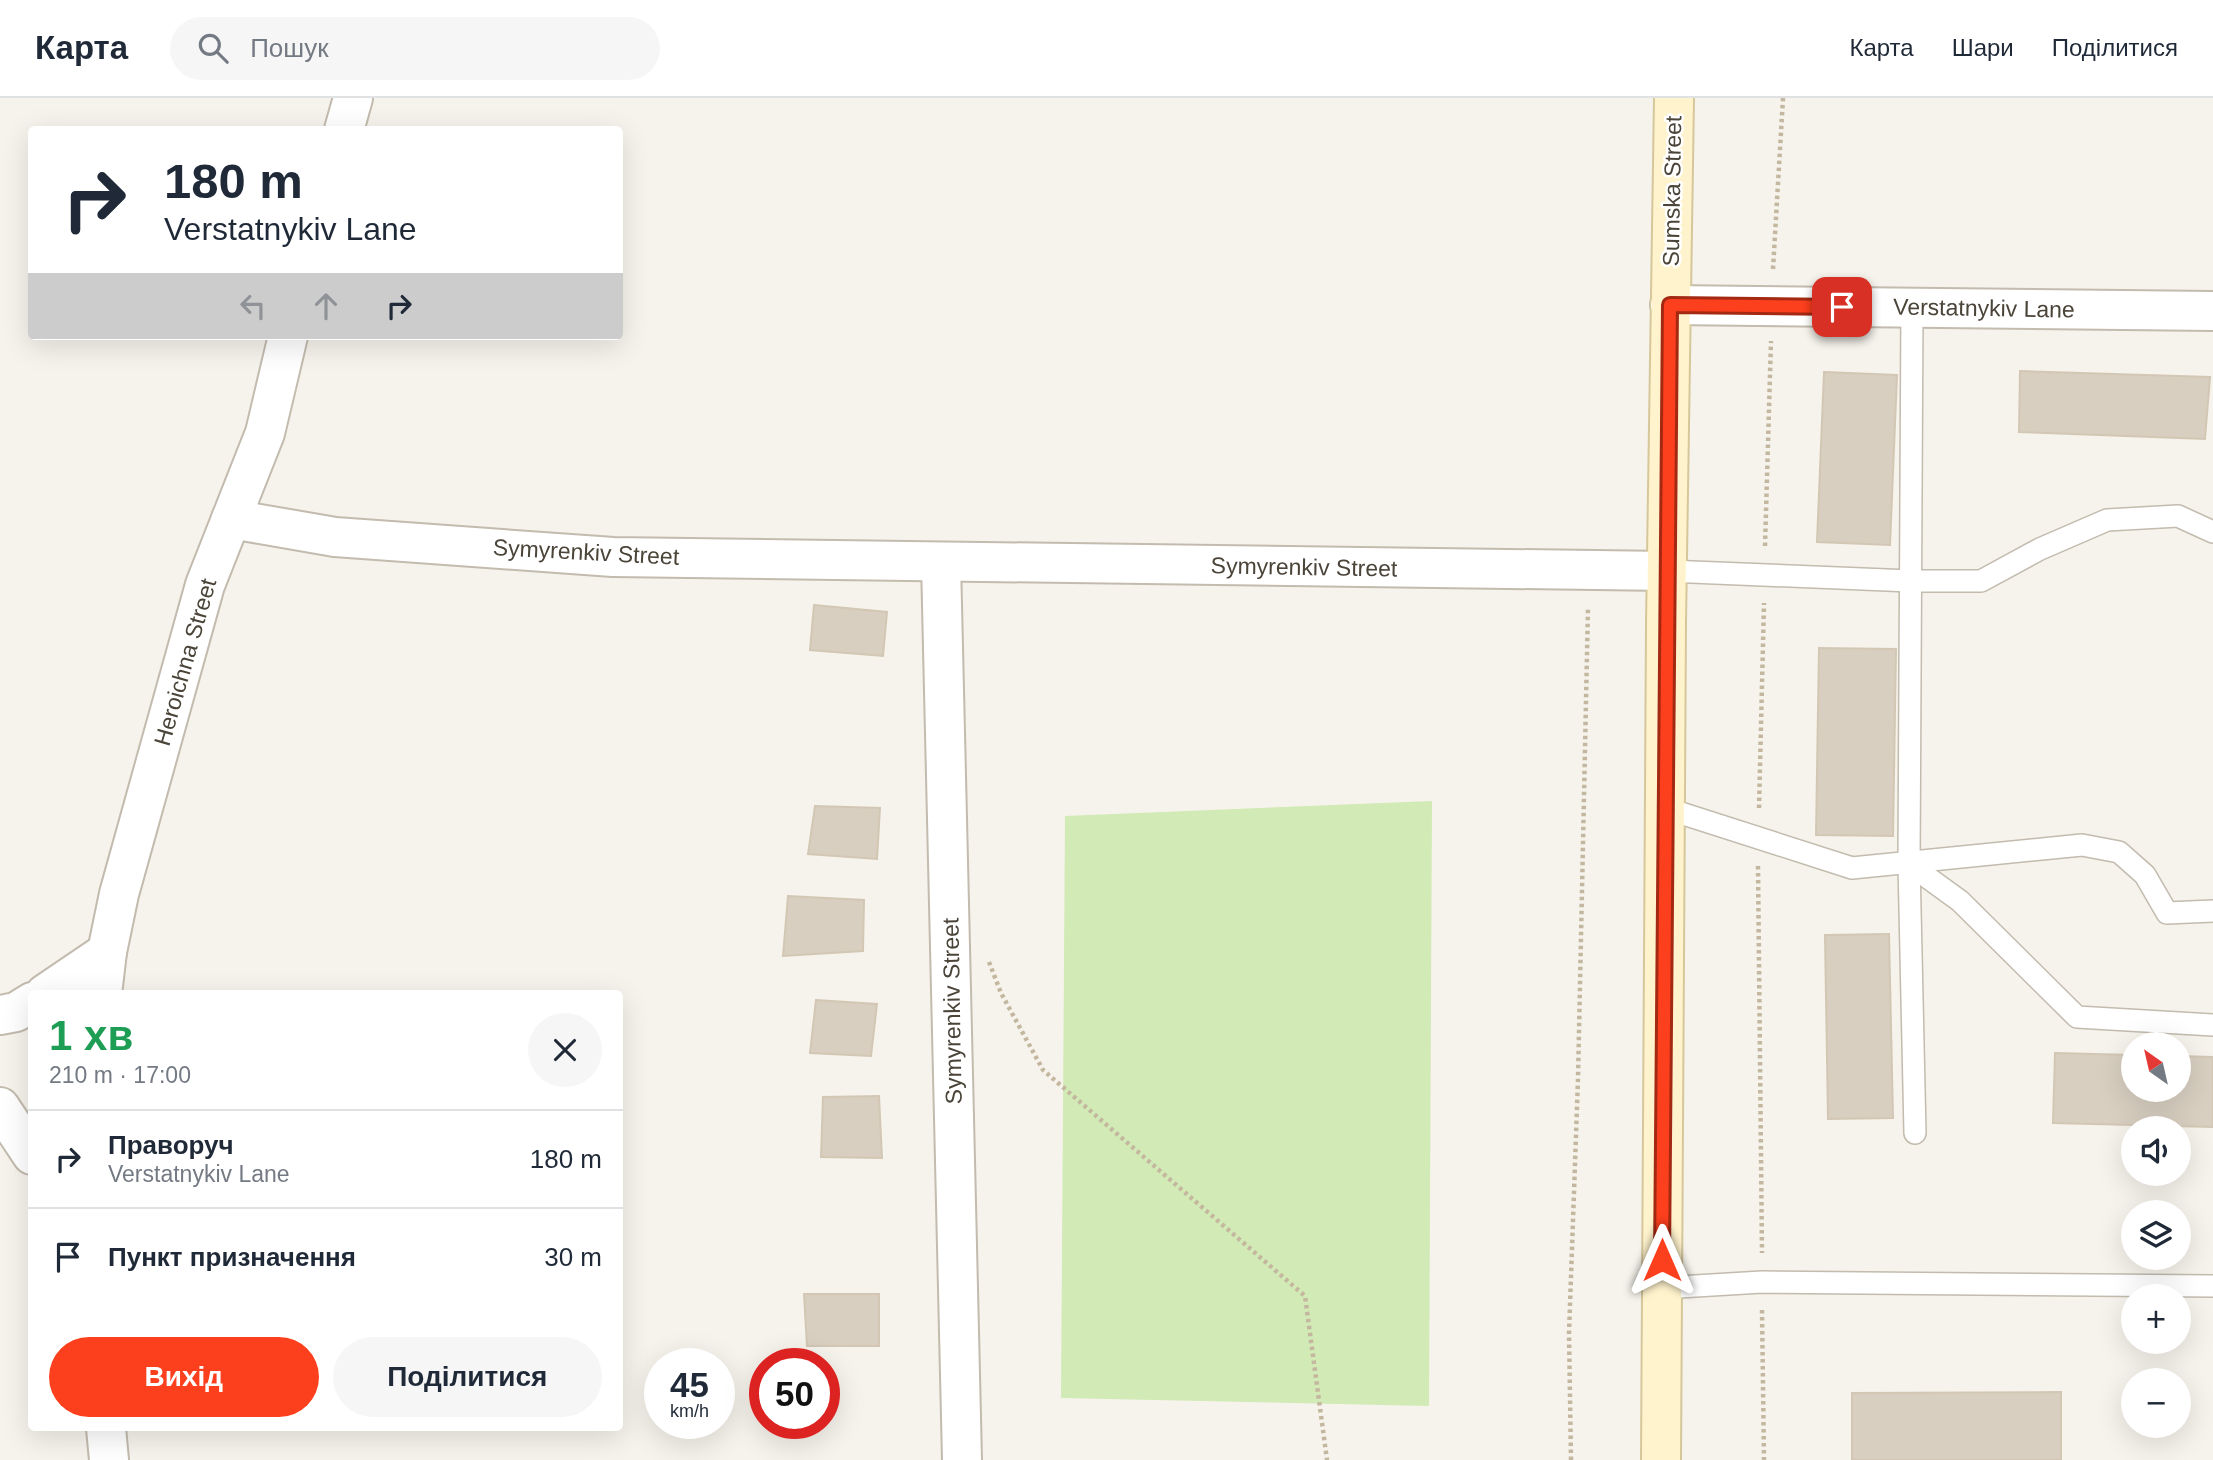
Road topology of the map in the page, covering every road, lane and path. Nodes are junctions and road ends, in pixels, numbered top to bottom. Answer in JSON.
{"nodes":[{"id":1,"x":353,"y":98,"type":"edge"},
{"id":2,"x":1674,"y":98,"type":"edge"},
{"id":3,"x":1783,"y":98,"type":"edge"},
{"id":4,"x":345,"y":126,"type":"edge"},
{"id":5,"x":1670,"y":305,"type":"junction"},
{"id":6,"x":1771,"y":306,"type":"junction"},
{"id":7,"x":1912,"y":307,"type":"junction"},
{"id":8,"x":2213,"y":311,"type":"edge"},
{"id":9,"x":287,"y":340,"type":"edge"},
{"id":10,"x":231,"y":519,"type":"junction"},
{"id":11,"x":2213,"y":532,"type":"edge"},
{"id":12,"x":942,"y":562,"type":"junction"},
{"id":13,"x":1590,"y":570,"type":"junction"},
{"id":14,"x":1667,"y":570,"type":"junction"},
{"id":15,"x":1765,"y":575,"type":"junction"},
{"id":16,"x":1911,"y":581,"type":"junction"},
{"id":17,"x":1665,"y":808,"type":"junction"},
{"id":18,"x":1758,"y":838,"type":"junction"},
{"id":19,"x":1909,"y":864,"type":"junction"},
{"id":20,"x":2213,"y":911,"type":"edge"},
{"id":21,"x":107,"y":951,"type":"junction"},
{"id":22,"x":986,"y":954,"type":"dead end"},
{"id":23,"x":51,"y":990,"type":"edge"},
{"id":24,"x":102,"y":990,"type":"edge"},
{"id":25,"x":28,"y":1004,"type":"edge"},
{"id":26,"x":0,"y":1015,"type":"edge"},
{"id":27,"x":2213,"y":1025,"type":"edge"},
{"id":28,"x":0,"y":1107,"type":"edge"},
{"id":29,"x":1915,"y":1133,"type":"dead end"},
{"id":30,"x":28,"y":1149,"type":"edge"},
{"id":31,"x":1762,"y":1282,"type":"junction"},
{"id":32,"x":2213,"y":1286,"type":"edge"},
{"id":33,"x":1662,"y":1287,"type":"junction"},
{"id":34,"x":106,"y":1431,"type":"edge"},
{"id":35,"x":109,"y":1460,"type":"edge"},
{"id":36,"x":962,"y":1460,"type":"edge"},
{"id":37,"x":1327,"y":1460,"type":"edge"},
{"id":38,"x":1571,"y":1460,"type":"edge"},
{"id":39,"x":1661,"y":1460,"type":"edge"},
{"id":40,"x":1764,"y":1460,"type":"edge"}],
"edges":[{"from":1,"to":4,"type":"street"},
{"from":2,"to":5,"type":"main road","name":"Sumska Street"},
{"from":3,"to":6,"type":"path"},
{"from":5,"to":6,"type":"street","name":"Verstatnykiv Lane"},
{"from":5,"to":14,"type":"main road","name":"Sumska Street"},
{"from":6,"to":7,"type":"street","name":"Verstatnykiv Lane"},
{"from":6,"to":15,"type":"path"},
{"from":7,"to":8,"type":"street","name":"Verstatnykiv Lane"},
{"from":7,"to":16,"type":"lane"},
{"from":9,"to":10,"type":"street","name":"Heroichna Street"},
{"from":10,"to":12,"type":"street","name":"Symyrenkiv Street"},
{"from":10,"to":21,"type":"street","name":"Heroichna Street"},
{"from":11,"to":16,"type":"lane"},
{"from":12,"to":13,"type":"street","name":"Symyrenkiv Street"},
{"from":12,"to":36,"type":"street","name":"Symyrenkiv Street"},
{"from":13,"to":14,"type":"street","name":"Symyrenkiv Street"},
{"from":13,"to":38,"type":"path"},
{"from":14,"to":15,"type":"lane"},
{"from":14,"to":17,"type":"main road","name":"Sumska Street"},
{"from":15,"to":16,"type":"lane"},
{"from":15,"to":18,"type":"path"},
{"from":16,"to":19,"type":"lane"},
{"from":17,"to":18,"type":"lane"},
{"from":17,"to":33,"type":"main road","name":"Sumska Street"},
{"from":18,"to":19,"type":"lane"},
{"from":18,"to":31,"type":"path"},
{"from":19,"to":20,"type":"lane"},
{"from":19,"to":27,"type":"lane"},
{"from":19,"to":29,"type":"lane"},
{"from":21,"to":23,"type":"street"},
{"from":21,"to":24,"type":"street","name":"Heroichna Street"},
{"from":22,"to":37,"type":"path"},
{"from":25,"to":26,"type":"street"},
{"from":28,"to":30,"type":"street"},
{"from":31,"to":32,"type":"lane"},
{"from":31,"to":33,"type":"lane"},
{"from":31,"to":40,"type":"path"},
{"from":33,"to":39,"type":"main road","name":"Sumska Street"},
{"from":34,"to":35,"type":"street"}]}
